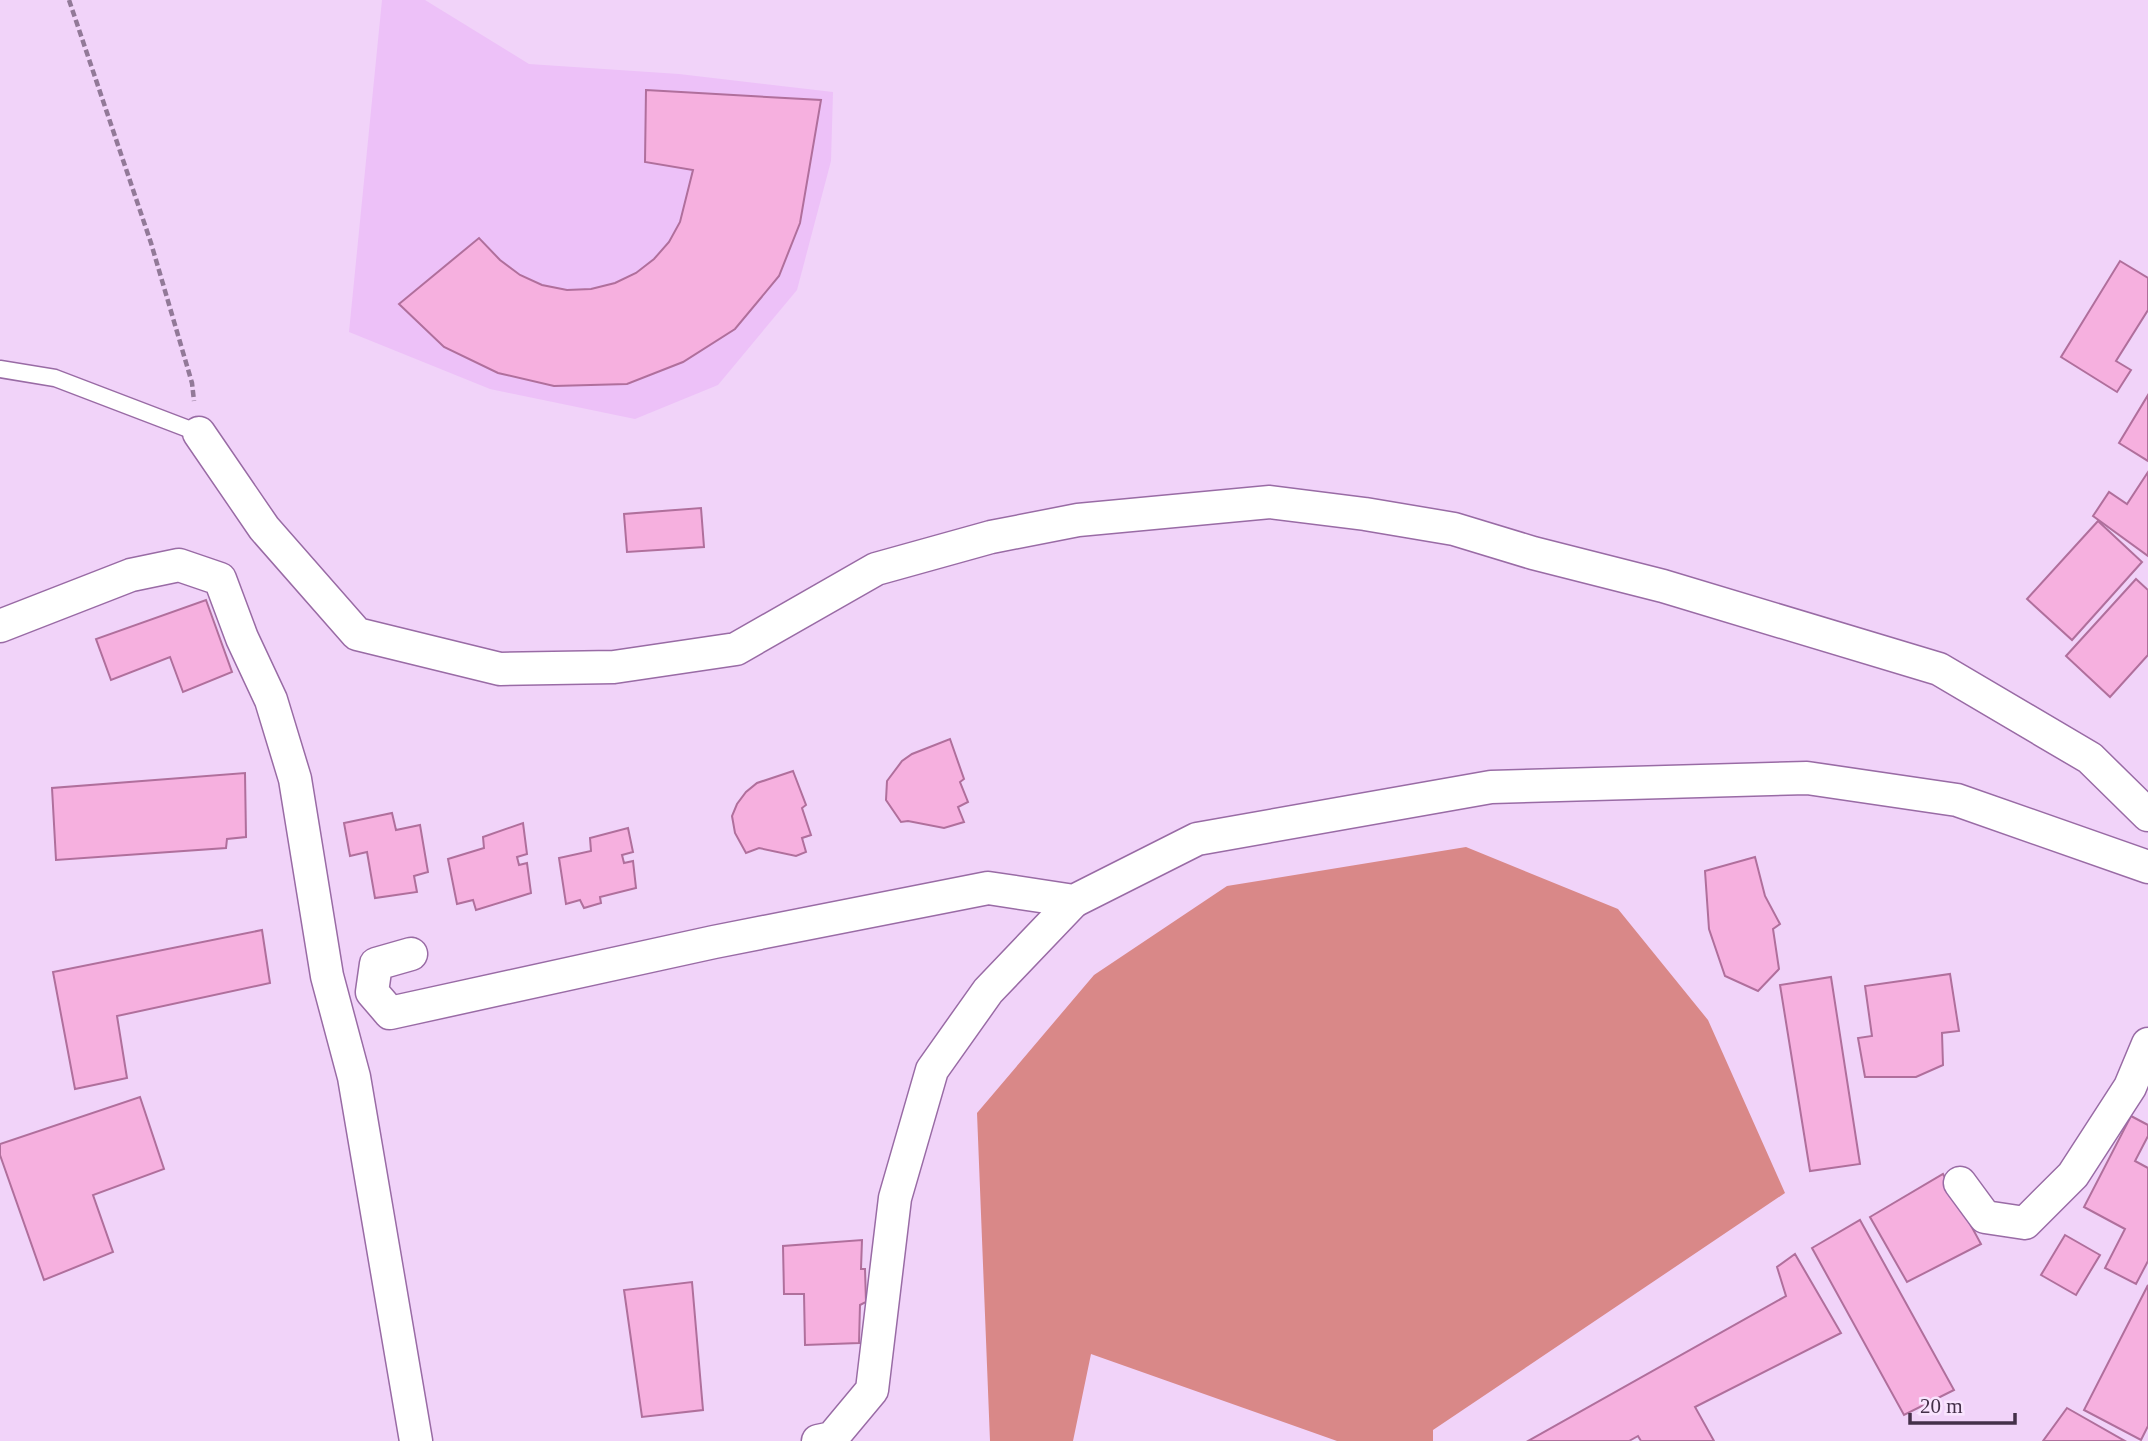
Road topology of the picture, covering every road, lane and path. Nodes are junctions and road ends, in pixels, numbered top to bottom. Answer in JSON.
{"nodes":[{"id":1,"x":69,"y":0,"type":"edge"},
{"id":2,"x":0,"y":369,"type":"edge"},
{"id":3,"x":192,"y":383,"type":"dead end"},
{"id":4,"x":198,"y":433,"type":"joint"},
{"id":5,"x":0,"y":626,"type":"edge"},
{"id":6,"x":2148,"y":814,"type":"edge"},
{"id":7,"x":2148,"y":867,"type":"edge"},
{"id":8,"x":1074,"y":901,"type":"junction"},
{"id":9,"x":411,"y":954,"type":"dead end"},
{"id":10,"x":2148,"y":1044,"type":"edge"},
{"id":11,"x":1960,"y":1183,"type":"dead end"},
{"id":12,"x":416,"y":1441,"type":"edge"},
{"id":13,"x":818,"y":1441,"type":"edge"}],
"edges":[{"from":1,"to":3,"type":"path"},
{"from":2,"to":4,"type":"lane"},
{"from":4,"to":6,"type":"street"},
{"from":5,"to":12,"type":"street"},
{"from":7,"to":8,"type":"street"},
{"from":8,"to":9,"type":"street"},
{"from":8,"to":13,"type":"street"},
{"from":10,"to":11,"type":"street"}]}
